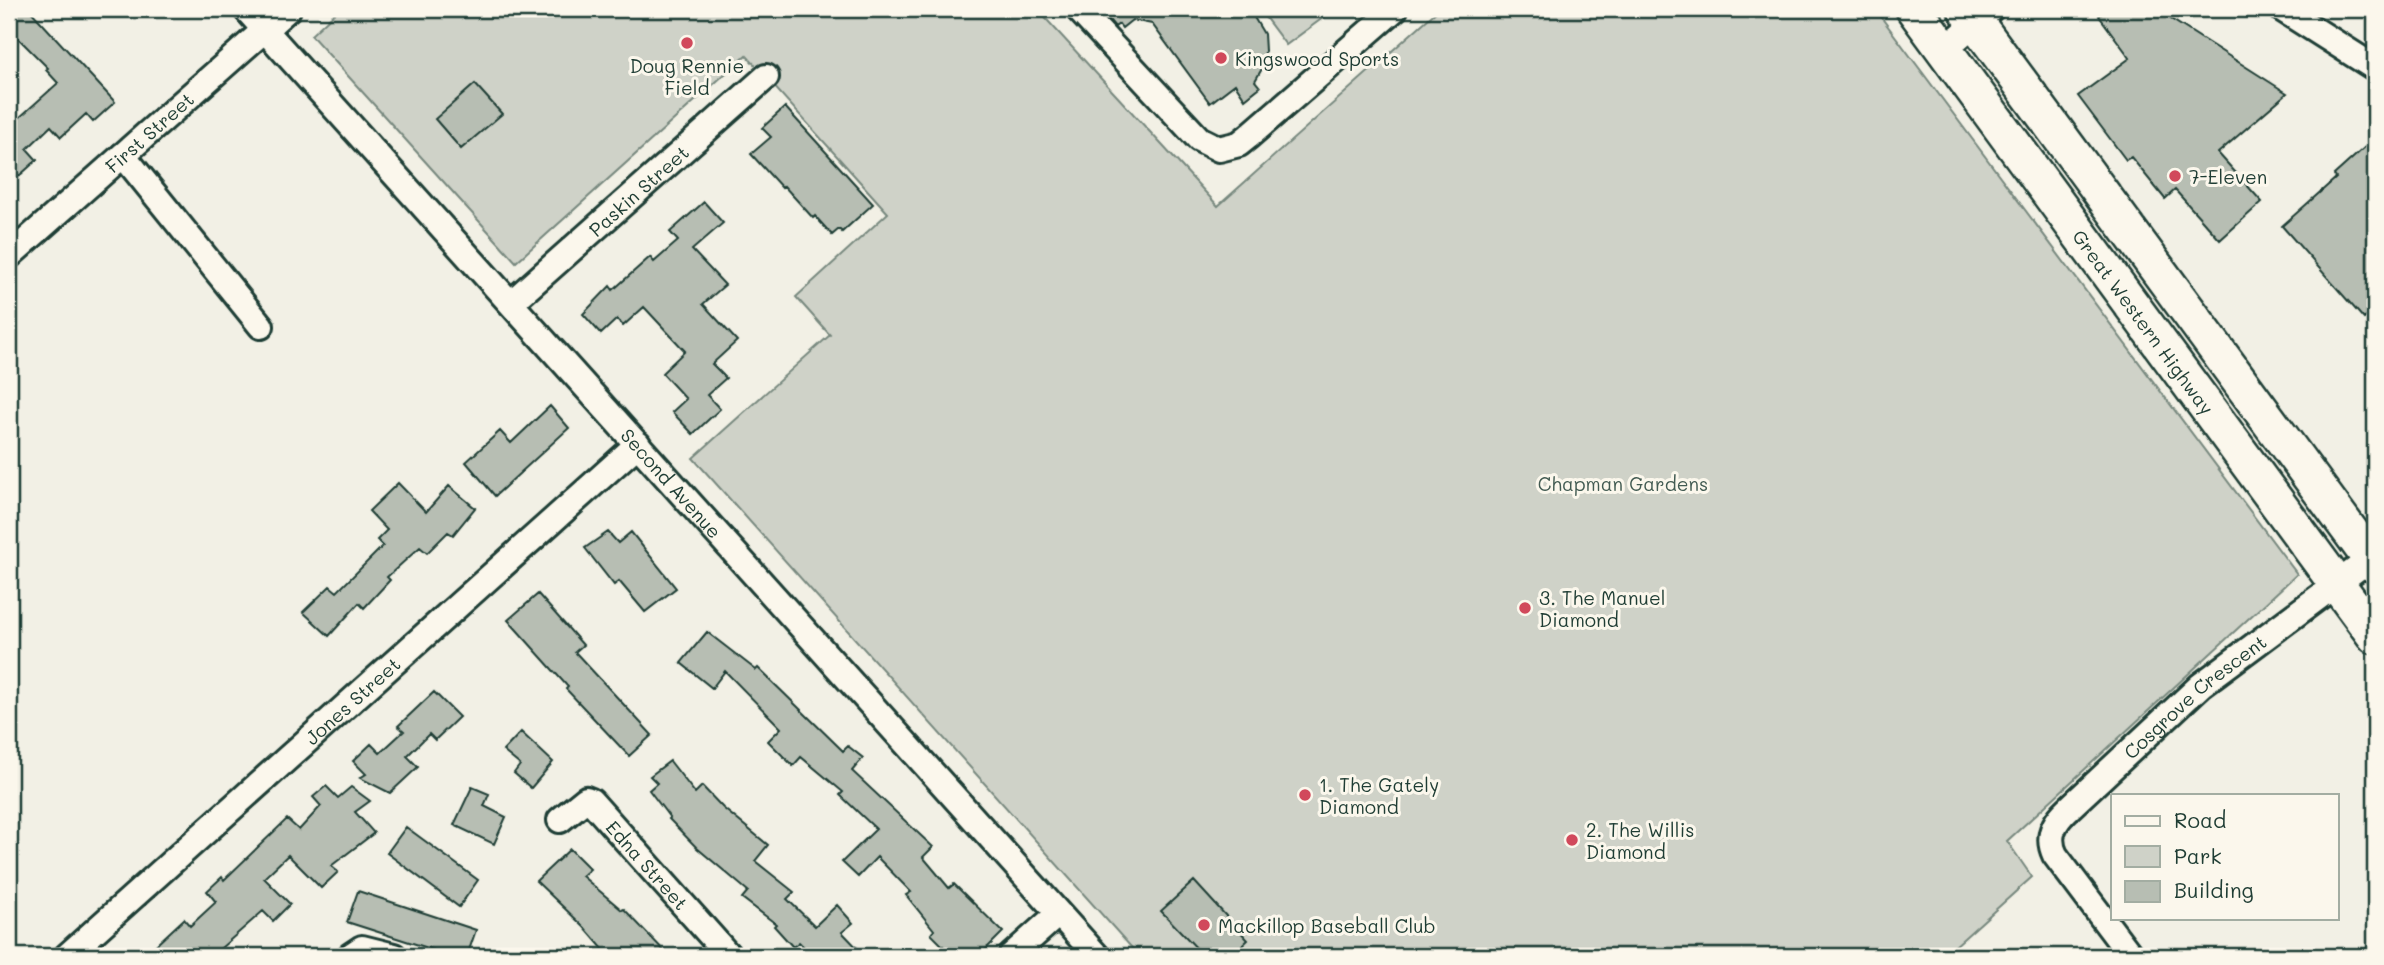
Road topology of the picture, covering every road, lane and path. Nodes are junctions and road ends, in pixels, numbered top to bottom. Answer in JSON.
{"nodes":[{"id":1,"x":246,"y":9,"type":"edge"},
{"id":2,"x":288,"y":9,"type":"edge"},
{"id":3,"x":1078,"y":9,"type":"edge"},
{"id":4,"x":1395,"y":9,"type":"edge"},
{"id":5,"x":1914,"y":9,"type":"edge"},
{"id":6,"x":2282,"y":9,"type":"edge"},
{"id":7,"x":1977,"y":13,"type":"edge"},
{"id":8,"x":265,"y":30,"type":"junction"},
{"id":9,"x":1945,"y":49,"type":"junction"},
{"id":10,"x":2375,"y":68,"type":"edge"},
{"id":11,"x":766,"y":77,"type":"dead end"},
{"id":12,"x":123,"y":155,"type":"junction"},
{"id":13,"x":9,"y":256,"type":"edge"},
{"id":14,"x":511,"y":303,"type":"junction"},
{"id":15,"x":261,"y":326,"type":"dead end"},
{"id":16,"x":638,"y":444,"type":"junction"},
{"id":17,"x":2373,"y":562,"type":"edge"},
{"id":18,"x":2337,"y":583,"type":"junction"},
{"id":19,"x":2375,"y":636,"type":"edge"},
{"id":20,"x":561,"y":820,"type":"dead end"},
{"id":21,"x":1058,"y":914,"type":"junction"},
{"id":22,"x":67,"y":956,"type":"edge"},
{"id":23,"x":350,"y":956,"type":"edge"},
{"id":24,"x":394,"y":956,"type":"edge"},
{"id":25,"x":729,"y":956,"type":"edge"},
{"id":26,"x":1011,"y":956,"type":"edge"},
{"id":27,"x":1097,"y":956,"type":"edge"},
{"id":28,"x":2131,"y":956,"type":"edge"}],
"edges":[{"from":1,"to":8,"type":"street","name":"Second Avenue"},
{"from":2,"to":8,"type":"street","name":"First Street"},
{"from":3,"to":4,"type":"street"},
{"from":5,"to":9,"type":"highway","name":"Great Western Highway"},
{"from":6,"to":10,"type":"street"},
{"from":7,"to":9,"type":"street"},
{"from":7,"to":17,"type":"highway"},
{"from":8,"to":12,"type":"street","name":"First Street"},
{"from":8,"to":14,"type":"street","name":"Second Avenue"},
{"from":9,"to":18,"type":"highway","name":"Great Western Highway"},
{"from":11,"to":14,"type":"street","name":"Paskin Street"},
{"from":12,"to":13,"type":"street","name":"First Street"},
{"from":12,"to":15,"type":"street"},
{"from":14,"to":16,"type":"street","name":"Second Avenue"},
{"from":16,"to":21,"type":"street","name":"Second Avenue"},
{"from":16,"to":22,"type":"street","name":"Jones Street"},
{"from":17,"to":18,"type":"street","name":"Cosgrove Crescent"},
{"from":18,"to":19,"type":"highway","name":"Great Western Highway"},
{"from":18,"to":28,"type":"street","name":"Cosgrove Crescent"},
{"from":20,"to":25,"type":"street","name":"Edna Street"},
{"from":21,"to":26,"type":"street"},
{"from":21,"to":27,"type":"street","name":"Second Avenue"},
{"from":23,"to":24,"type":"street"}]}
